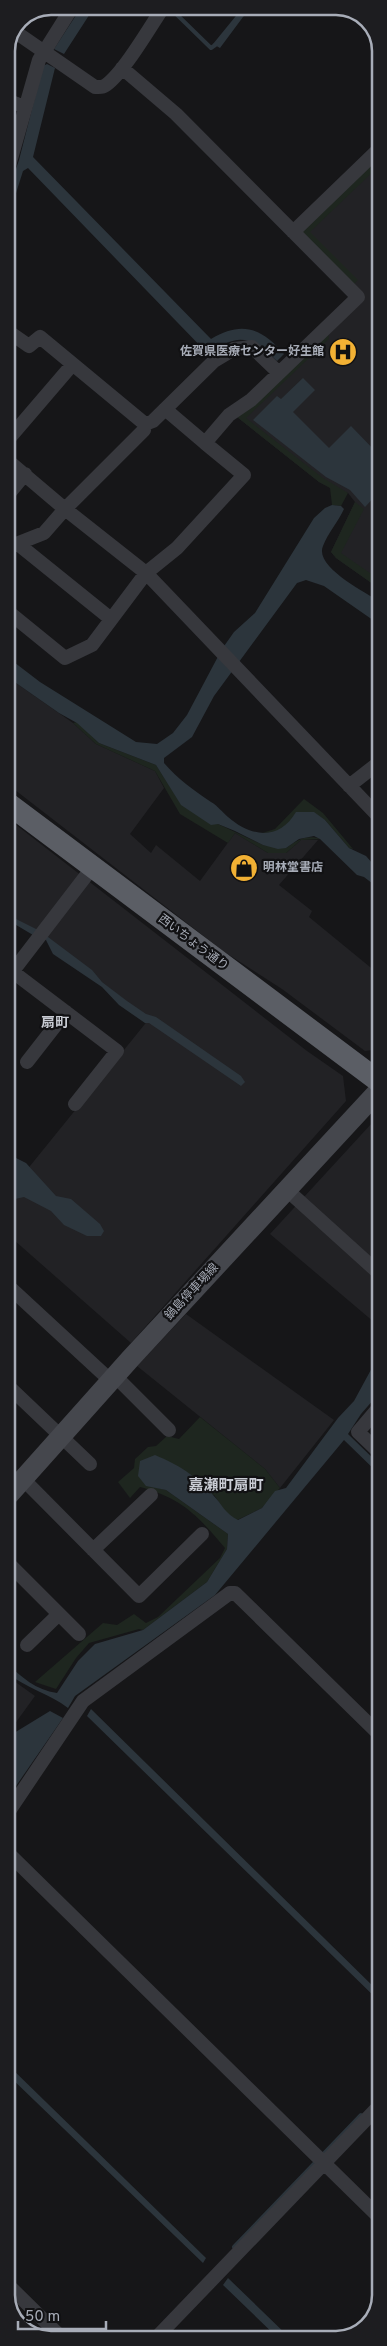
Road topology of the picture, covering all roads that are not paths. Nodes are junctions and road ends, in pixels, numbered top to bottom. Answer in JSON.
{"nodes":[{"id":1,"x":67,"y":15,"type":"edge"},
{"id":2,"x":158,"y":15,"type":"edge"},
{"id":3,"x":19,"y":35,"type":"edge"},
{"id":4,"x":43,"y":53,"type":"junction"},
{"id":5,"x":122,"y":68,"type":"junction"},
{"id":6,"x":15,"y":144,"type":"edge"},
{"id":7,"x":372,"y":156,"type":"edge"},
{"id":8,"x":293,"y":232,"type":"junction"},
{"id":9,"x":15,"y":336,"type":"edge"},
{"id":10,"x":72,"y":365,"type":"junction"},
{"id":11,"x":279,"y":373,"type":"junction"},
{"id":12,"x":165,"y":409,"type":"junction"},
{"id":13,"x":144,"y":424,"type":"junction"},
{"id":14,"x":15,"y":432,"type":"edge"},
{"id":15,"x":206,"y":442,"type":"junction"},
{"id":16,"x":15,"y":466,"type":"edge"},
{"id":17,"x":25,"y":474,"type":"junction"},
{"id":18,"x":15,"y":486,"type":"edge"},
{"id":19,"x":65,"y":509,"type":"junction"},
{"id":20,"x":15,"y":545,"type":"edge"},
{"id":21,"x":15,"y":548,"type":"edge"},
{"id":22,"x":146,"y":573,"type":"junction"},
{"id":23,"x":15,"y":617,"type":"edge"},
{"id":24,"x":111,"y":620,"type":"junction"},
{"id":25,"x":372,"y":767,"type":"edge"},
{"id":26,"x":349,"y":786,"type":"junction"},
{"id":27,"x":15,"y":809,"type":"edge"},
{"id":28,"x":372,"y":810,"type":"edge"},
{"id":29,"x":92,"y":868,"type":"junction"},
{"id":30,"x":15,"y":970,"type":"edge"},
{"id":31,"x":15,"y":979,"type":"edge"},
{"id":32,"x":66,"y":1012,"type":"junction"},
{"id":33,"x":27,"y":1062,"type":"dead end"},
{"id":34,"x":372,"y":1077,"type":"edge"},
{"id":35,"x":372,"y":1097,"type":"edge"},
{"id":36,"x":75,"y":1104,"type":"dead end"},
{"id":37,"x":287,"y":1190,"type":"junction"},
{"id":38,"x":372,"y":1267,"type":"edge"},
{"id":39,"x":15,"y":1292,"type":"edge"},
{"id":40,"x":113,"y":1378,"type":"junction"},
{"id":41,"x":15,"y":1392,"type":"edge"},
{"id":42,"x":372,"y":1416,"type":"edge"},
{"id":43,"x":169,"y":1430,"type":"dead end"},
{"id":44,"x":62,"y":1435,"type":"junction"},
{"id":45,"x":372,"y":1445,"type":"edge"},
{"id":46,"x":90,"y":1464,"type":"dead end"},
{"id":47,"x":15,"y":1484,"type":"edge"},
{"id":48,"x":15,"y":1486,"type":"edge"},
{"id":49,"x":151,"y":1495,"type":"dead end"},
{"id":50,"x":202,"y":1534,"type":"dead end"},
{"id":51,"x":93,"y":1550,"type":"junction"},
{"id":52,"x":15,"y":1570,"type":"edge"},
{"id":53,"x":59,"y":1614,"type":"junction"},
{"id":54,"x":79,"y":1634,"type":"dead end"},
{"id":55,"x":27,"y":1645,"type":"dead end"},
{"id":56,"x":372,"y":1727,"type":"edge"},
{"id":57,"x":15,"y":1801,"type":"edge"},
{"id":58,"x":15,"y":1861,"type":"edge"},
{"id":59,"x":372,"y":2112,"type":"edge"},
{"id":60,"x":320,"y":2159,"type":"junction"},
{"id":61,"x":372,"y":2209,"type":"edge"},
{"id":62,"x":15,"y":2292,"type":"edge"},
{"id":63,"x":55,"y":2331,"type":"edge"},
{"id":64,"x":162,"y":2331,"type":"edge"}],
"edges":[{"from":1,"to":4,"type":"street"},
{"from":2,"to":5,"type":"street"},
{"from":3,"to":4,"type":"street"},
{"from":4,"to":5,"type":"street"},
{"from":4,"to":6,"type":"street"},
{"from":5,"to":8,"type":"street"},
{"from":7,"to":8,"type":"street"},
{"from":8,"to":11,"type":"street"},
{"from":9,"to":10,"type":"street"},
{"from":10,"to":13,"type":"street"},
{"from":10,"to":14,"type":"street"},
{"from":11,"to":12,"type":"street"},
{"from":11,"to":15,"type":"street"},
{"from":12,"to":13,"type":"street"},
{"from":12,"to":15,"type":"street"},
{"from":13,"to":19,"type":"street"},
{"from":15,"to":22,"type":"street"},
{"from":16,"to":17,"type":"street"},
{"from":17,"to":18,"type":"street"},
{"from":17,"to":19,"type":"street"},
{"from":19,"to":20,"type":"street"},
{"from":19,"to":22,"type":"street"},
{"from":21,"to":24,"type":"street"},
{"from":22,"to":24,"type":"street"},
{"from":22,"to":26,"type":"street"},
{"from":23,"to":24,"type":"street"},
{"from":25,"to":26,"type":"street"},
{"from":26,"to":28,"type":"street"},
{"from":27,"to":29,"type":"highway","name":"西いちょう通り"},
{"from":29,"to":30,"type":"street"},
{"from":29,"to":34,"type":"highway","name":"西いちょう通り"},
{"from":31,"to":32,"type":"street"},
{"from":32,"to":33,"type":"street"},
{"from":32,"to":36,"type":"street"},
{"from":35,"to":37,"type":"main road","name":"鍋島停車場線"},
{"from":37,"to":38,"type":"street"},
{"from":37,"to":40,"type":"main road","name":"鍋島停車場線"},
{"from":39,"to":40,"type":"street"},
{"from":40,"to":43,"type":"street"},
{"from":40,"to":44,"type":"main road","name":"鍋島停車場線"},
{"from":41,"to":44,"type":"street"},
{"from":42,"to":45,"type":"street"},
{"from":44,"to":46,"type":"street"},
{"from":44,"to":47,"type":"main road","name":"鍋島停車場線"},
{"from":48,"to":51,"type":"street"},
{"from":49,"to":51,"type":"street"},
{"from":50,"to":51,"type":"street"},
{"from":52,"to":53,"type":"street"},
{"from":53,"to":54,"type":"street"},
{"from":53,"to":55,"type":"street"},
{"from":56,"to":57,"type":"street"},
{"from":58,"to":60,"type":"street"},
{"from":59,"to":60,"type":"street"},
{"from":60,"to":61,"type":"street"},
{"from":60,"to":64,"type":"street"},
{"from":62,"to":63,"type":"street"}]}
